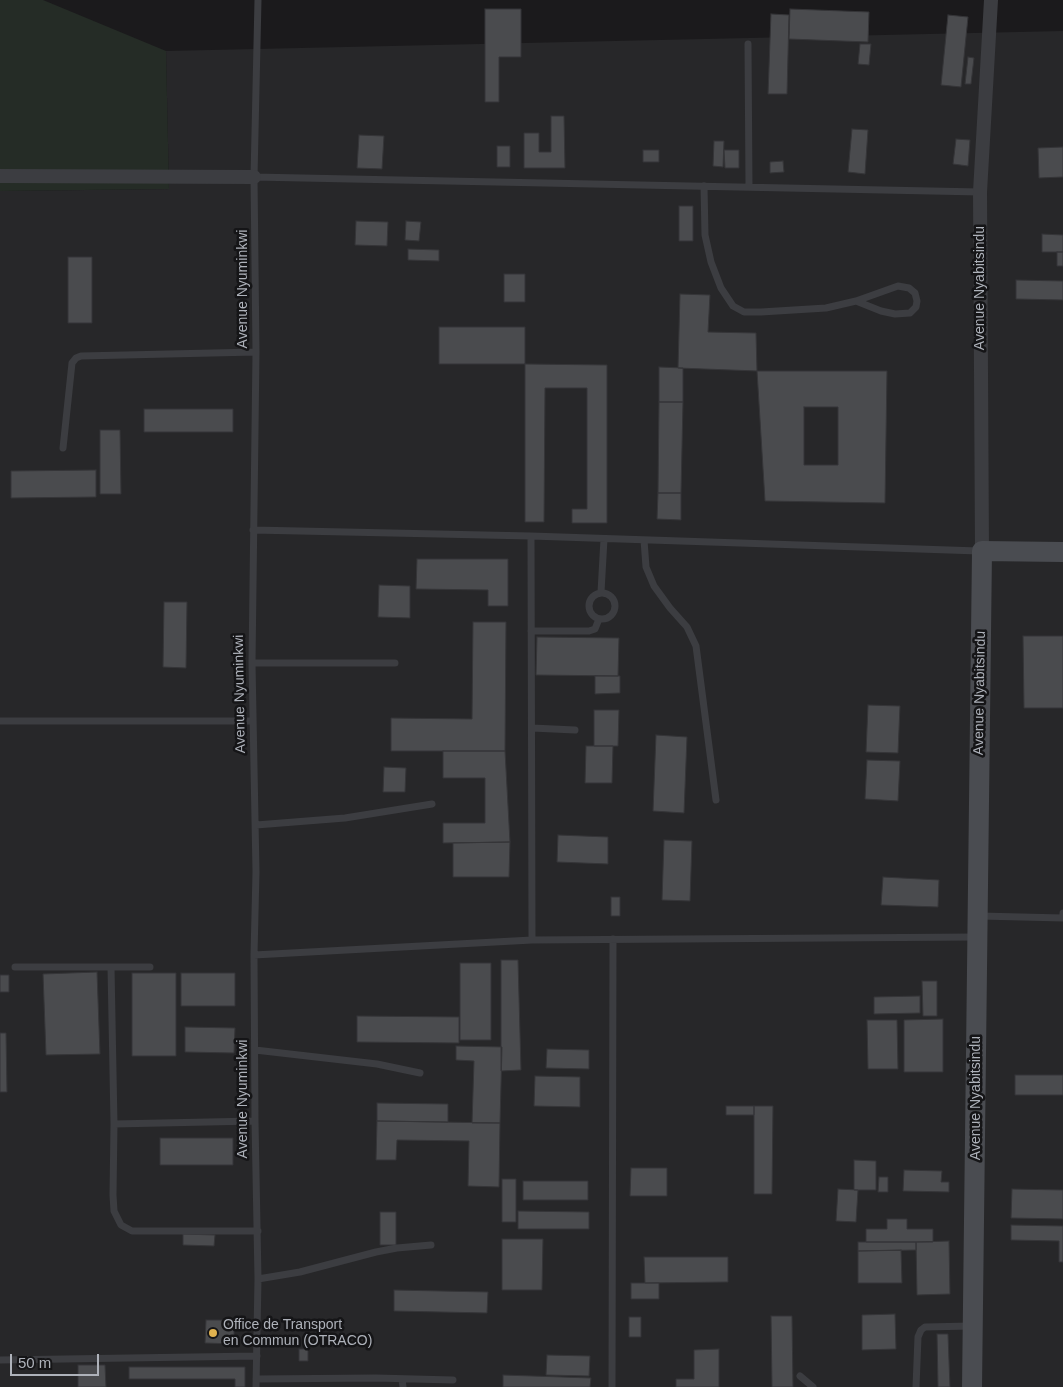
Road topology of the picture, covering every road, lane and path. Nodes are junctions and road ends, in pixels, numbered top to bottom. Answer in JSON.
{"nodes":[{"id":1,"x":258,"y":0,"type":"edge"},
{"id":2,"x":990,"y":0,"type":"edge"},
{"id":3,"x":748,"y":44,"type":"dead end"},
{"id":4,"x":0,"y":176,"type":"edge"},
{"id":5,"x":254,"y":177,"type":"junction"},
{"id":6,"x":704,"y":186,"type":"junction"},
{"id":7,"x":749,"y":188,"type":"junction"},
{"id":8,"x":980,"y":192,"type":"junction"},
{"id":9,"x":856,"y":301,"type":"junction"},
{"id":10,"x":256,"y":352,"type":"junction"},
{"id":11,"x":63,"y":448,"type":"dead end"},
{"id":12,"x":253,"y":530,"type":"junction"},
{"id":13,"x":531,"y":536,"type":"junction"},
{"id":14,"x":604,"y":539,"type":"junction"},
{"id":15,"x":644,"y":540,"type":"junction"},
{"id":16,"x":982,"y":551,"type":"junction"},
{"id":17,"x":1063,"y":552,"type":"edge"},
{"id":18,"x":601,"y":592,"type":"junction"},
{"id":19,"x":600,"y":619,"type":"junction"},
{"id":20,"x":531,"y":631,"type":"junction"},
{"id":21,"x":252,"y":663,"type":"junction"},
{"id":22,"x":395,"y":663,"type":"dead end"},
{"id":23,"x":0,"y":722,"type":"edge"},
{"id":24,"x":252,"y":722,"type":"junction"},
{"id":25,"x":532,"y":728,"type":"junction"},
{"id":26,"x":575,"y":730,"type":"dead end"},
{"id":27,"x":716,"y":800,"type":"dead end"},
{"id":28,"x":432,"y":804,"type":"dead end"},
{"id":29,"x":256,"y":825,"type":"junction"},
{"id":30,"x":1063,"y":912,"type":"edge"},
{"id":31,"x":977,"y":916,"type":"junction"},
{"id":32,"x":977,"y":937,"type":"junction"},
{"id":33,"x":613,"y":939,"type":"junction"},
{"id":34,"x":532,"y":940,"type":"junction"},
{"id":35,"x":254,"y":955,"type":"junction"},
{"id":36,"x":150,"y":966,"type":"dead end"},
{"id":37,"x":15,"y":967,"type":"dead end"},
{"id":38,"x":111,"y":967,"type":"junction"},
{"id":39,"x":255,"y":1050,"type":"junction"},
{"id":40,"x":420,"y":1073,"type":"dead end"},
{"id":41,"x":255,"y":1121,"type":"junction"},
{"id":42,"x":114,"y":1124,"type":"junction"},
{"id":43,"x":258,"y":1231,"type":"junction"},
{"id":44,"x":431,"y":1245,"type":"dead end"},
{"id":45,"x":258,"y":1279,"type":"junction"},
{"id":46,"x":974,"y":1326,"type":"junction"},
{"id":47,"x":257,"y":1356,"type":"junction"},
{"id":48,"x":0,"y":1360,"type":"edge"},
{"id":49,"x":800,"y":1376,"type":"dead end"},
{"id":50,"x":453,"y":1380,"type":"dead end"},
{"id":51,"x":256,"y":1383,"type":"edge"},
{"id":52,"x":402,"y":1383,"type":"edge"},
{"id":53,"x":612,"y":1387,"type":"edge"},
{"id":54,"x":813,"y":1387,"type":"edge"},
{"id":55,"x":916,"y":1387,"type":"edge"},
{"id":56,"x":972,"y":1387,"type":"edge"}],
"edges":[{"from":1,"to":5,"type":"lane","name":"Avenue Nyuminkwi"},
{"from":2,"to":8,"type":"street","name":"Avenue Nyabitsindu"},
{"from":3,"to":7,"type":"lane"},
{"from":4,"to":5,"type":"street"},
{"from":5,"to":6,"type":"lane"},
{"from":5,"to":10,"type":"lane","name":"Avenue Nyuminkwi"},
{"from":6,"to":7,"type":"lane"},
{"from":6,"to":9,"type":"lane"},
{"from":7,"to":8,"type":"lane"},
{"from":8,"to":16,"type":"street","name":"Avenue Nyabitsindu"},
{"from":9,"to":9,"type":"lane"},
{"from":10,"to":11,"type":"lane"},
{"from":10,"to":12,"type":"lane","name":"Avenue Nyuminkwi"},
{"from":12,"to":13,"type":"lane"},
{"from":12,"to":21,"type":"lane","name":"Avenue Nyuminkwi"},
{"from":13,"to":14,"type":"lane"},
{"from":13,"to":20,"type":"lane"},
{"from":14,"to":15,"type":"lane"},
{"from":14,"to":18,"type":"lane"},
{"from":15,"to":16,"type":"lane"},
{"from":15,"to":27,"type":"lane"},
{"from":16,"to":17,"type":"street"},
{"from":16,"to":31,"type":"street","name":"Avenue Nyabitsindu"},
{"from":18,"to":19,"type":"lane"},
{"from":18,"to":19,"type":"lane"},
{"from":19,"to":20,"type":"lane"},
{"from":20,"to":25,"type":"lane"},
{"from":21,"to":22,"type":"lane"},
{"from":21,"to":24,"type":"lane","name":"Avenue Nyuminkwi"},
{"from":23,"to":24,"type":"lane"},
{"from":24,"to":29,"type":"lane","name":"Avenue Nyuminkwi"},
{"from":25,"to":26,"type":"lane"},
{"from":25,"to":34,"type":"lane"},
{"from":28,"to":29,"type":"lane"},
{"from":29,"to":35,"type":"lane","name":"Avenue Nyuminkwi"},
{"from":30,"to":31,"type":"lane"},
{"from":31,"to":32,"type":"street","name":"Avenue Nyabitsindu"},
{"from":32,"to":33,"type":"lane"},
{"from":32,"to":46,"type":"street","name":"Avenue Nyabitsindu"},
{"from":33,"to":34,"type":"lane"},
{"from":33,"to":53,"type":"lane"},
{"from":34,"to":35,"type":"lane"},
{"from":35,"to":39,"type":"lane","name":"Avenue Nyuminkwi"},
{"from":36,"to":38,"type":"lane"},
{"from":37,"to":38,"type":"lane"},
{"from":38,"to":42,"type":"lane"},
{"from":39,"to":40,"type":"lane"},
{"from":39,"to":41,"type":"lane","name":"Avenue Nyuminkwi"},
{"from":41,"to":42,"type":"lane"},
{"from":41,"to":43,"type":"lane","name":"Avenue Nyuminkwi"},
{"from":42,"to":43,"type":"lane"},
{"from":43,"to":45,"type":"lane","name":"Avenue Nyuminkwi"},
{"from":44,"to":45,"type":"lane"},
{"from":45,"to":47,"type":"lane","name":"Avenue Nyuminkwi"},
{"from":46,"to":55,"type":"lane"},
{"from":46,"to":56,"type":"street","name":"Avenue Nyabitsindu"},
{"from":47,"to":48,"type":"lane"},
{"from":47,"to":51,"type":"lane","name":"Avenue Nyuminkwi"},
{"from":49,"to":54,"type":"lane"},
{"from":50,"to":52,"type":"lane"},
{"from":51,"to":52,"type":"lane"}]}
